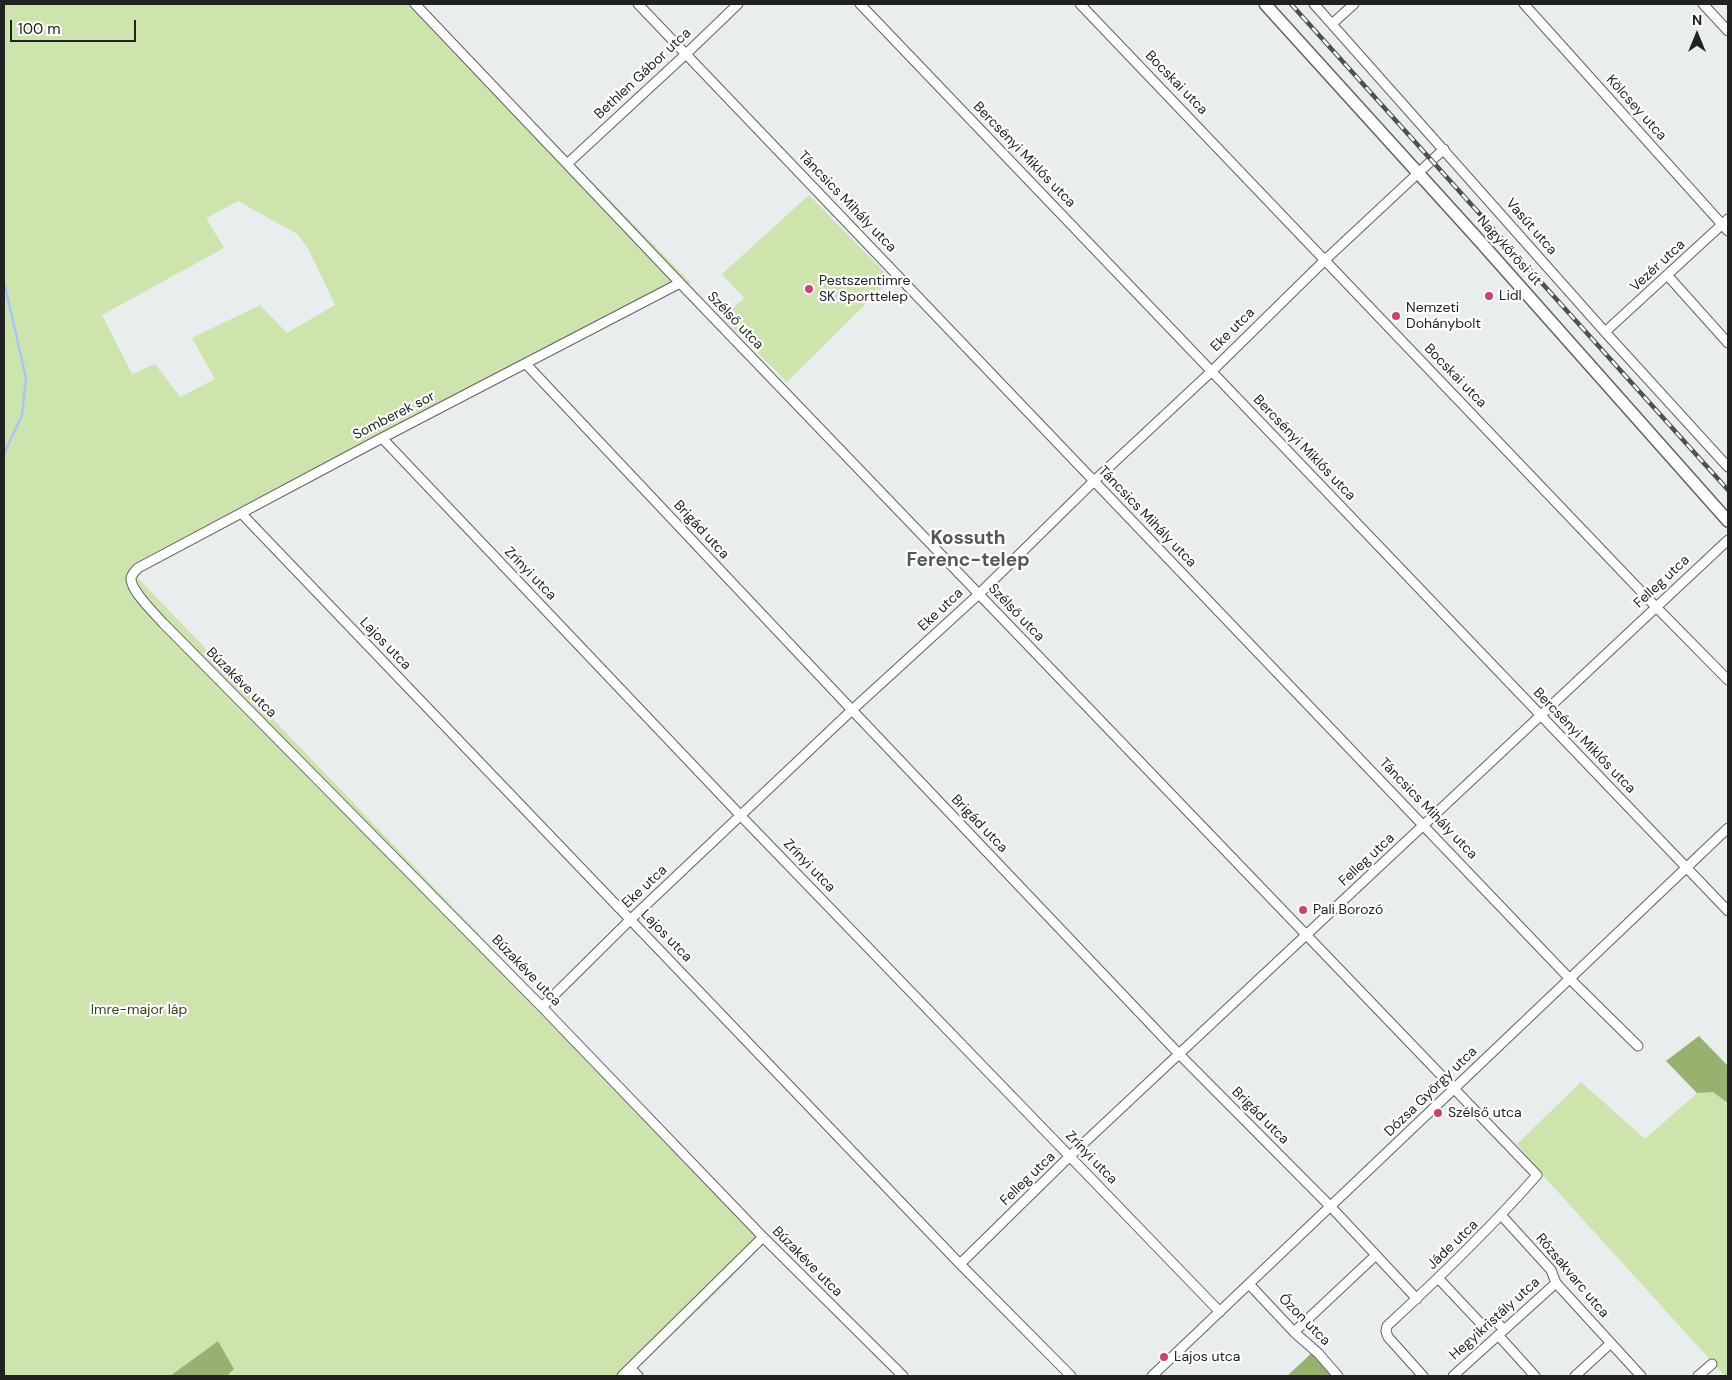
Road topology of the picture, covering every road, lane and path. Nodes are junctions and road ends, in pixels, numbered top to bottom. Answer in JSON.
{"nodes":[{"id":1,"x":415,"y":4,"type":"edge"},
{"id":2,"x":638,"y":4,"type":"edge"},
{"id":3,"x":738,"y":4,"type":"edge"},
{"id":4,"x":860,"y":4,"type":"edge"},
{"id":5,"x":1080,"y":4,"type":"edge"},
{"id":6,"x":1265,"y":4,"type":"edge"},
{"id":7,"x":1314,"y":4,"type":"edge"},
{"id":8,"x":1354,"y":4,"type":"edge"},
{"id":9,"x":1524,"y":4,"type":"edge"},
{"id":10,"x":1704,"y":4,"type":"edge"},
{"id":11,"x":1332,"y":24,"type":"junction"},
{"id":12,"x":1728,"y":31,"type":"edge"},
{"id":13,"x":686,"y":54,"type":"junction"},
{"id":14,"x":1444,"y":149,"type":"junction"},
{"id":15,"x":567,"y":164,"type":"junction"},
{"id":16,"x":1418,"y":172,"type":"junction"},
{"id":17,"x":1726,"y":225,"type":"edge"},
{"id":18,"x":1325,"y":260,"type":"junction"},
{"id":19,"x":1668,"y":276,"type":"junction"},
{"id":20,"x":680,"y":283,"type":"junction"},
{"id":21,"x":1605,"y":332,"type":"junction"},
{"id":22,"x":1728,"y":343,"type":"edge"},
{"id":23,"x":526,"y":364,"type":"junction"},
{"id":24,"x":1212,"y":371,"type":"junction"},
{"id":25,"x":382,"y":438,"type":"junction"},
{"id":26,"x":1728,"y":467,"type":"edge"},
{"id":27,"x":1094,"y":481,"type":"junction"},
{"id":28,"x":241,"y":513,"type":"junction"},
{"id":29,"x":1728,"y":521,"type":"edge"},
{"id":30,"x":1728,"y":540,"type":"edge"},
{"id":31,"x":132,"y":583,"type":"joint"},
{"id":32,"x":979,"y":594,"type":"junction"},
{"id":33,"x":1656,"y":607,"type":"junction"},
{"id":34,"x":1728,"y":680,"type":"edge"},
{"id":35,"x":852,"y":710,"type":"junction"},
{"id":36,"x":1540,"y":715,"type":"junction"},
{"id":37,"x":742,"y":816,"type":"junction"},
{"id":38,"x":1424,"y":825,"type":"junction"},
{"id":39,"x":1728,"y":828,"type":"edge"},
{"id":40,"x":1687,"y":868,"type":"junction"},
{"id":41,"x":1728,"y":911,"type":"edge"},
{"id":42,"x":631,"y":919,"type":"junction"},
{"id":43,"x":1306,"y":936,"type":"junction"},
{"id":44,"x":1569,"y":978,"type":"junction"},
{"id":45,"x":542,"y":1007,"type":"junction"},
{"id":46,"x":1638,"y":1046,"type":"dead end"},
{"id":47,"x":1179,"y":1054,"type":"junction"},
{"id":48,"x":1454,"y":1089,"type":"junction"},
{"id":49,"x":1070,"y":1156,"type":"junction"},
{"id":50,"x":1537,"y":1175,"type":"joint"},
{"id":51,"x":1330,"y":1207,"type":"junction"},
{"id":52,"x":1502,"y":1216,"type":"junction"},
{"id":53,"x":763,"y":1237,"type":"junction"},
{"id":54,"x":1376,"y":1255,"type":"junction"},
{"id":55,"x":960,"y":1264,"type":"junction"},
{"id":56,"x":1438,"y":1278,"type":"junction"},
{"id":57,"x":1556,"y":1283,"type":"junction"},
{"id":58,"x":1249,"y":1284,"type":"junction"},
{"id":59,"x":1417,"y":1299,"type":"junction"},
{"id":60,"x":1220,"y":1312,"type":"junction"},
{"id":61,"x":1294,"y":1332,"type":"junction"},
{"id":62,"x":1501,"y":1333,"type":"junction"},
{"id":63,"x":1611,"y":1343,"type":"junction"},
{"id":64,"x":1712,"y":1364,"type":"dead end"},
{"id":65,"x":630,"y":1368,"type":"junction"},
{"id":66,"x":622,"y":1376,"type":"edge"},
{"id":67,"x":638,"y":1376,"type":"edge"},
{"id":68,"x":903,"y":1376,"type":"edge"},
{"id":69,"x":1072,"y":1376,"type":"edge"},
{"id":70,"x":1152,"y":1376,"type":"edge"},
{"id":71,"x":1338,"y":1376,"type":"edge"},
{"id":72,"x":1423,"y":1376,"type":"edge"},
{"id":73,"x":1453,"y":1376,"type":"edge"},
{"id":74,"x":1535,"y":1376,"type":"edge"},
{"id":75,"x":1575,"y":1376,"type":"edge"},
{"id":76,"x":1641,"y":1376,"type":"edge"},
{"id":77,"x":1698,"y":1376,"type":"edge"}],
"edges":[{"from":1,"to":15,"type":"street","name":"Szélső utca"},
{"from":2,"to":13,"type":"street","name":"Táncsics Mihály utca"},
{"from":3,"to":13,"type":"street","name":"Bethlen Gábor utca"},
{"from":4,"to":24,"type":"street","name":"Bercsényi Miklós utca"},
{"from":5,"to":18,"type":"street","name":"Bocskai utca"},
{"from":6,"to":16,"type":"main road","name":"Nagykőrösi út"},
{"from":7,"to":11,"type":"street","name":"Vasút utca"},
{"from":8,"to":11,"type":"street"},
{"from":9,"to":17,"type":"street","name":"Kölcsey utca"},
{"from":10,"to":12,"type":"street"},
{"from":11,"to":14,"type":"street","name":"Vasút utca"},
{"from":13,"to":15,"type":"street","name":"Bethlen Gábor utca"},
{"from":13,"to":27,"type":"street","name":"Táncsics Mihály utca"},
{"from":14,"to":16,"type":"street","name":"Eke utca"},
{"from":14,"to":21,"type":"street","name":"Vasút utca"},
{"from":15,"to":20,"type":"street","name":"Szélső utca"},
{"from":16,"to":18,"type":"street","name":"Eke utca"},
{"from":16,"to":29,"type":"main road","name":"Nagykőrösi út"},
{"from":17,"to":19,"type":"street","name":"Vezér utca"},
{"from":18,"to":24,"type":"street","name":"Eke utca"},
{"from":18,"to":33,"type":"street","name":"Bocskai utca"},
{"from":19,"to":21,"type":"street","name":"Vezér utca"},
{"from":19,"to":22,"type":"street"},
{"from":20,"to":23,"type":"street","name":"Somberek sor"},
{"from":20,"to":32,"type":"street","name":"Szélső utca"},
{"from":21,"to":26,"type":"street","name":"Vasút utca"},
{"from":23,"to":25,"type":"street","name":"Somberek sor"},
{"from":23,"to":35,"type":"street","name":"Brigád utca"},
{"from":24,"to":27,"type":"street","name":"Eke utca"},
{"from":24,"to":36,"type":"street","name":"Bercsényi Miklós utca"},
{"from":25,"to":28,"type":"street","name":"Somberek sor"},
{"from":25,"to":37,"type":"street","name":"Zrínyi utca"},
{"from":27,"to":32,"type":"street","name":"Eke utca"},
{"from":27,"to":38,"type":"street","name":"Táncsics Mihály utca"},
{"from":28,"to":31,"type":"street","name":"Somberek sor"},
{"from":28,"to":42,"type":"street","name":"Lajos utca"},
{"from":30,"to":33,"type":"street","name":"Felleg utca"},
{"from":31,"to":45,"type":"street","name":"Búzakéve utca"},
{"from":32,"to":35,"type":"street","name":"Eke utca"},
{"from":32,"to":43,"type":"street","name":"Szélső utca"},
{"from":33,"to":34,"type":"street","name":"Bocskai utca"},
{"from":33,"to":36,"type":"street","name":"Felleg utca"},
{"from":35,"to":37,"type":"street","name":"Eke utca"},
{"from":35,"to":47,"type":"street","name":"Brigád utca"},
{"from":36,"to":38,"type":"street","name":"Felleg utca"},
{"from":36,"to":40,"type":"street","name":"Bercsényi Miklós utca"},
{"from":37,"to":42,"type":"street","name":"Eke utca"},
{"from":37,"to":49,"type":"street","name":"Zrínyi utca"},
{"from":38,"to":43,"type":"street","name":"Felleg utca"},
{"from":38,"to":44,"type":"street","name":"Táncsics Mihály utca"},
{"from":39,"to":40,"type":"street","name":"Dózsa György utca"},
{"from":40,"to":41,"type":"street","name":"Bercsényi Miklós utca"},
{"from":40,"to":44,"type":"street","name":"Dózsa György utca"},
{"from":42,"to":45,"type":"street","name":"Eke utca"},
{"from":42,"to":55,"type":"street","name":"Lajos utca"},
{"from":43,"to":47,"type":"street","name":"Felleg utca"},
{"from":43,"to":48,"type":"street","name":"Szélső utca"},
{"from":44,"to":46,"type":"street","name":"Táncsics Mihály utca"},
{"from":44,"to":48,"type":"street","name":"Dózsa György utca"},
{"from":45,"to":53,"type":"street","name":"Búzakéve utca"},
{"from":47,"to":49,"type":"street","name":"Felleg utca"},
{"from":47,"to":51,"type":"street","name":"Brigád utca"},
{"from":48,"to":50,"type":"street","name":"Szélső utca"},
{"from":48,"to":51,"type":"street","name":"Dózsa György utca"},
{"from":49,"to":55,"type":"street","name":"Felleg utca"},
{"from":49,"to":60,"type":"street","name":"Zrínyi utca"},
{"from":50,"to":52,"type":"street","name":"Jáde utca"},
{"from":51,"to":54,"type":"street","name":"Brigád utca"},
{"from":51,"to":58,"type":"street","name":"Dózsa György utca"},
{"from":52,"to":56,"type":"street","name":"Jáde utca"},
{"from":52,"to":57,"type":"street","name":"Rózsakvarc utca"},
{"from":53,"to":65,"type":"street"},
{"from":53,"to":68,"type":"street","name":"Búzakéve utca"},
{"from":54,"to":59,"type":"street","name":"Brigád utca"},
{"from":54,"to":61,"type":"street"},
{"from":55,"to":69,"type":"street","name":"Lajos utca"},
{"from":56,"to":59,"type":"street","name":"Jáde utca"},
{"from":56,"to":62,"type":"street"},
{"from":57,"to":62,"type":"street","name":"Hegyikristály utca"},
{"from":57,"to":63,"type":"street","name":"Rózsakvarc utca"},
{"from":58,"to":60,"type":"street","name":"Dózsa György utca"},
{"from":58,"to":61,"type":"street","name":"Ózon utca"},
{"from":59,"to":72,"type":"street","name":"Jáde utca"},
{"from":60,"to":70,"type":"street","name":"Dózsa György utca"},
{"from":61,"to":71,"type":"street","name":"Ózon utca"},
{"from":62,"to":73,"type":"street","name":"Hegyikristály utca"},
{"from":62,"to":74,"type":"street"},
{"from":63,"to":75,"type":"street"},
{"from":63,"to":76,"type":"street","name":"Rózsakvarc utca"},
{"from":64,"to":77,"type":"street"},
{"from":65,"to":66,"type":"street"},
{"from":65,"to":67,"type":"street"}]}
